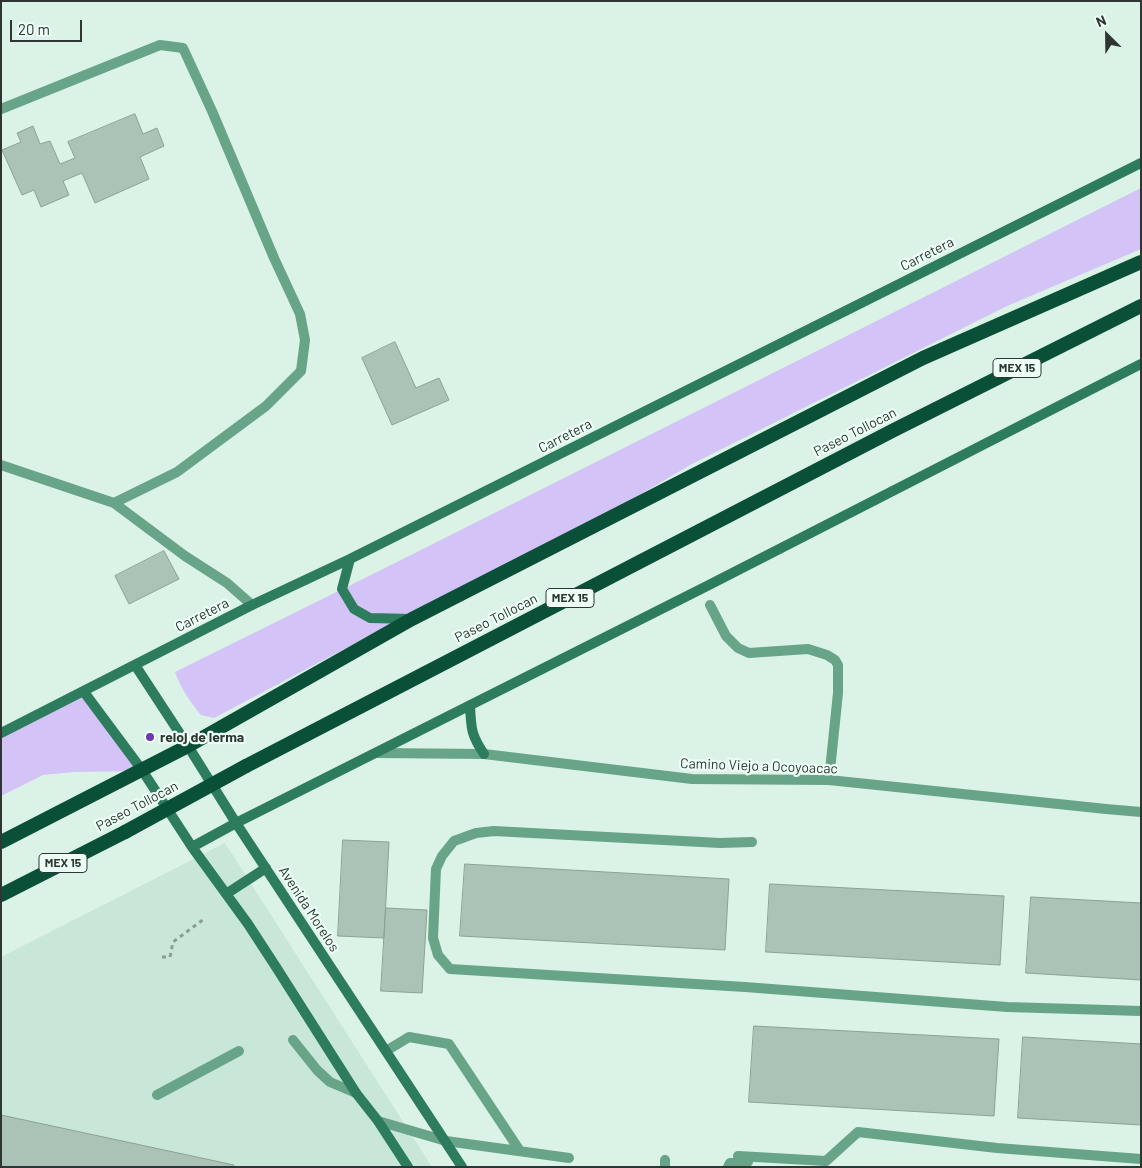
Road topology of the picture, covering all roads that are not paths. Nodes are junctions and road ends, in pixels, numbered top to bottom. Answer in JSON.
{"nodes":[{"id":1,"x":1,"y":109,"type":"edge"},
{"id":2,"x":1141,"y":163,"type":"edge"},
{"id":3,"x":1141,"y":262,"type":"edge"},
{"id":4,"x":1141,"y":306,"type":"edge"},
{"id":5,"x":1141,"y":364,"type":"edge"},
{"id":6,"x":1,"y":465,"type":"edge"},
{"id":7,"x":114,"y":503,"type":"junction"},
{"id":8,"x":350,"y":559,"type":"junction"},
{"id":9,"x":252,"y":605,"type":"junction"},
{"id":10,"x":710,"y":605,"type":"dead end"},
{"id":11,"x":412,"y":619,"type":"junction"},
{"id":12,"x":135,"y":665,"type":"junction"},
{"id":13,"x":84,"y":692,"type":"junction"},
{"id":14,"x":470,"y":705,"type":"junction"},
{"id":15,"x":1,"y":734,"type":"edge"},
{"id":16,"x":188,"y":746,"type":"junction"},
{"id":17,"x":376,"y":753,"type":"junction"},
{"id":18,"x":484,"y":754,"type":"junction"},
{"id":19,"x":142,"y":770,"type":"junction"},
{"id":20,"x":829,"y":780,"type":"junction"},
{"id":21,"x":1141,"y":812,"type":"edge"},
{"id":22,"x":236,"y":823,"type":"junction"},
{"id":23,"x":1,"y":842,"type":"edge"},
{"id":24,"x":752,"y":842,"type":"dead end"},
{"id":25,"x":192,"y":847,"type":"junction"},
{"id":26,"x":266,"y":868,"type":"junction"},
{"id":27,"x":226,"y":894,"type":"junction"},
{"id":28,"x":1,"y":895,"type":"edge"},
{"id":29,"x":1141,"y":1010,"type":"edge"},
{"id":30,"x":293,"y":1040,"type":"dead end"},
{"id":31,"x":239,"y":1051,"type":"dead end"},
{"id":32,"x":386,"y":1051,"type":"junction"},
{"id":33,"x":356,"y":1093,"type":"junction"},
{"id":34,"x":157,"y":1095,"type":"dead end"},
{"id":35,"x":378,"y":1121,"type":"junction"},
{"id":36,"x":446,"y":1141,"type":"junction"},
{"id":37,"x":520,"y":1151,"type":"junction"},
{"id":38,"x":569,"y":1158,"type":"dead end"},
{"id":39,"x":1141,"y":1159,"type":"edge"},
{"id":40,"x":732,"y":1162,"type":"edge"},
{"id":41,"x":408,"y":1167,"type":"edge"},
{"id":42,"x":462,"y":1167,"type":"edge"},
{"id":43,"x":824,"y":1167,"type":"edge"}],
"edges":[{"from":1,"to":7,"type":"street"},
{"from":2,"to":8,"type":"main road","name":"Carretera"},
{"from":3,"to":11,"type":"highway"},
{"from":4,"to":28,"type":"highway","name":"Paseo Tollocan","number":"MEX 15","bridge":true},
{"from":5,"to":14,"type":"main road"},
{"from":6,"to":7,"type":"street"},
{"from":7,"to":9,"type":"street"},
{"from":8,"to":9,"type":"main road","name":"Carretera"},
{"from":8,"to":11,"type":"main road"},
{"from":9,"to":12,"type":"main road","name":"Carretera"},
{"from":10,"to":20,"type":"street"},
{"from":11,"to":16,"type":"highway"},
{"from":12,"to":13,"type":"main road","name":"Carretera"},
{"from":12,"to":16,"type":"main road","name":"Avenida Morelos"},
{"from":13,"to":15,"type":"main road","name":"Carretera"},
{"from":13,"to":19,"type":"main road"},
{"from":14,"to":17,"type":"main road"},
{"from":14,"to":18,"type":"main road"},
{"from":16,"to":19,"type":"highway"},
{"from":16,"to":22,"type":"main road","name":"Avenida Morelos"},
{"from":17,"to":18,"type":"street","name":"Camino Viejo a Ocoyoacac"},
{"from":17,"to":22,"type":"main road"},
{"from":18,"to":20,"type":"street","name":"Camino Viejo a Ocoyoacac"},
{"from":19,"to":23,"type":"highway"},
{"from":19,"to":25,"type":"main road"},
{"from":20,"to":21,"type":"street","name":"Camino Viejo a Ocoyoacac"},
{"from":22,"to":25,"type":"main road"},
{"from":22,"to":26,"type":"main road","name":"Avenida Morelos"},
{"from":24,"to":29,"type":"street"},
{"from":25,"to":27,"type":"main road"},
{"from":26,"to":27,"type":"main road"},
{"from":26,"to":32,"type":"main road","name":"Avenida Morelos"},
{"from":27,"to":33,"type":"main road"},
{"from":30,"to":33,"type":"street"},
{"from":31,"to":34,"type":"street"},
{"from":32,"to":36,"type":"main road","name":"Avenida Morelos"},
{"from":32,"to":37,"type":"street"},
{"from":33,"to":35,"type":"main road"},
{"from":35,"to":36,"type":"street"},
{"from":35,"to":41,"type":"main road"},
{"from":36,"to":37,"type":"street"},
{"from":36,"to":42,"type":"main road","name":"Avenida Morelos"},
{"from":37,"to":38,"type":"street"},
{"from":39,"to":40,"type":"street"},
{"from":40,"to":43,"type":"street"}]}
